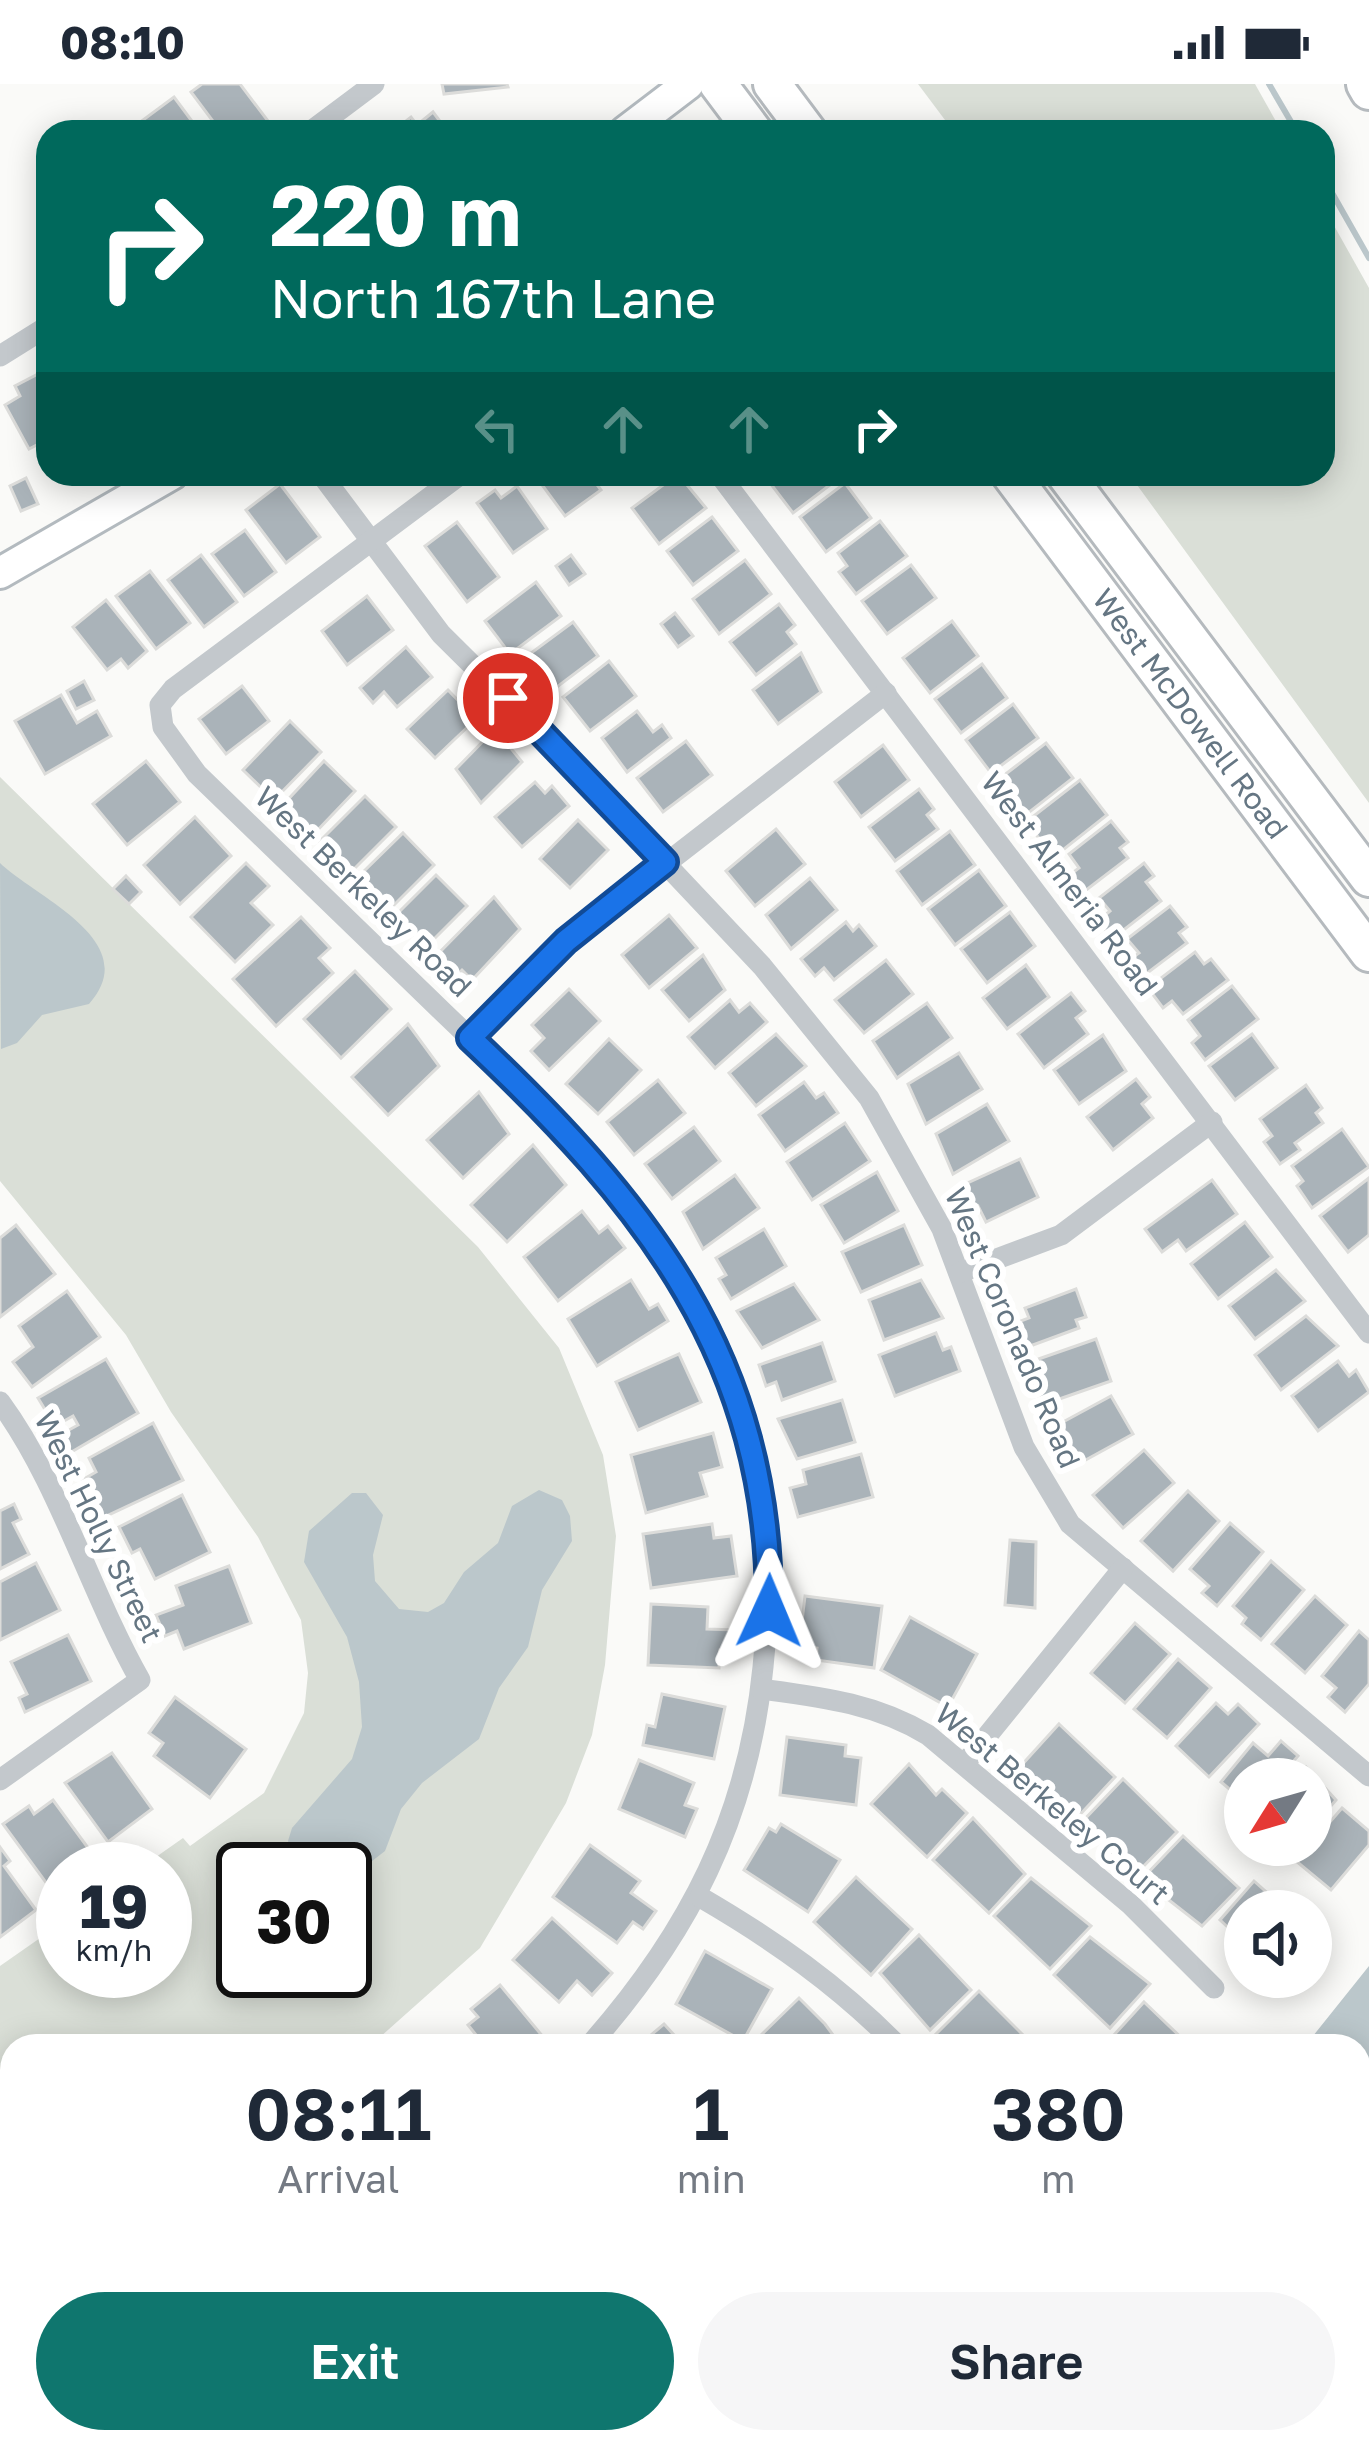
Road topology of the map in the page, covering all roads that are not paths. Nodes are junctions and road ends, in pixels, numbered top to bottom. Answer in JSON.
{"nodes":[{"id":1,"x":374,"y":84,"type":"edge"},
{"id":2,"x":688,"y":84,"type":"edge"},
{"id":3,"x":718,"y":84,"type":"edge"},
{"id":4,"x":772,"y":84,"type":"edge"},
{"id":5,"x":326,"y":120,"type":"edge"},
{"id":6,"x":642,"y":120,"type":"edge"},
{"id":7,"x":745,"y":120,"type":"edge"},
{"id":8,"x":799,"y":120,"type":"edge"},
{"id":9,"x":36,"y":334,"type":"edge"},
{"id":10,"x":0,"y":356,"type":"edge"},
{"id":11,"x":151,"y":486,"type":"edge"},
{"id":12,"x":330,"y":486,"type":"edge"},
{"id":13,"x":445,"y":486,"type":"edge"},
{"id":14,"x":728,"y":486,"type":"edge"},
{"id":15,"x":1019,"y":486,"type":"edge"},
{"id":16,"x":1074,"y":486,"type":"edge"},
{"id":17,"x":370,"y":541,"type":"junction"},
{"id":18,"x":0,"y":573,"type":"edge"},
{"id":19,"x":886,"y":693,"type":"junction"},
{"id":20,"x":665,"y":862,"type":"junction"},
{"id":21,"x":1369,"y":878,"type":"edge"},
{"id":22,"x":1369,"y":953,"type":"edge"},
{"id":23,"x":470,"y":1038,"type":"junction"},
{"id":24,"x":1212,"y":1122,"type":"junction"},
{"id":25,"x":959,"y":1274,"type":"junction"},
{"id":26,"x":1369,"y":1333,"type":"edge"},
{"id":27,"x":0,"y":1402,"type":"edge"},
{"id":28,"x":1123,"y":1568,"type":"junction"},
{"id":29,"x":761,"y":1689,"type":"junction"},
{"id":30,"x":966,"y":1762,"type":"junction"},
{"id":31,"x":1369,"y":1776,"type":"edge"},
{"id":32,"x":0,"y":1780,"type":"edge"},
{"id":33,"x":700,"y":1897,"type":"junction"},
{"id":34,"x":1214,"y":1988,"type":"dead end"},
{"id":35,"x":600,"y":2034,"type":"edge"},
{"id":36,"x":886,"y":2034,"type":"edge"}],
"edges":[{"from":1,"to":5,"type":"street"},
{"from":2,"to":6,"type":"street"},
{"from":3,"to":7,"type":"main road"},
{"from":4,"to":8,"type":"main road"},
{"from":9,"to":10,"type":"street"},
{"from":11,"to":18,"type":"street"},
{"from":12,"to":17,"type":"street","name":"West Coronado Road"},
{"from":13,"to":17,"type":"street"},
{"from":14,"to":19,"type":"street","name":"West Almeria Road"},
{"from":15,"to":22,"type":"main road","name":"West McDowell Road"},
{"from":16,"to":21,"type":"main road","name":"West McDowell Road"},
{"from":17,"to":20,"type":"street","name":"West Coronado Road"},
{"from":17,"to":23,"type":"street","name":"West Berkeley Road"},
{"from":19,"to":20,"type":"street"},
{"from":19,"to":24,"type":"street","name":"West Almeria Road"},
{"from":20,"to":23,"type":"street"},
{"from":20,"to":25,"type":"street","name":"West Coronado Road"},
{"from":23,"to":29,"type":"street","name":"West Berkeley Road"},
{"from":24,"to":25,"type":"street"},
{"from":24,"to":26,"type":"street","name":"West Almeria Road"},
{"from":25,"to":28,"type":"street","name":"West Coronado Road"},
{"from":27,"to":32,"type":"street","name":"West Holly Street"},
{"from":28,"to":30,"type":"street"},
{"from":28,"to":31,"type":"street","name":"West Coronado Road"},
{"from":29,"to":30,"type":"street","name":"West Berkeley Court"},
{"from":29,"to":33,"type":"street","name":"West Berkeley Road"},
{"from":30,"to":34,"type":"street","name":"West Berkeley Court"},
{"from":33,"to":35,"type":"street","name":"West Berkeley Road"},
{"from":33,"to":36,"type":"street"}]}
